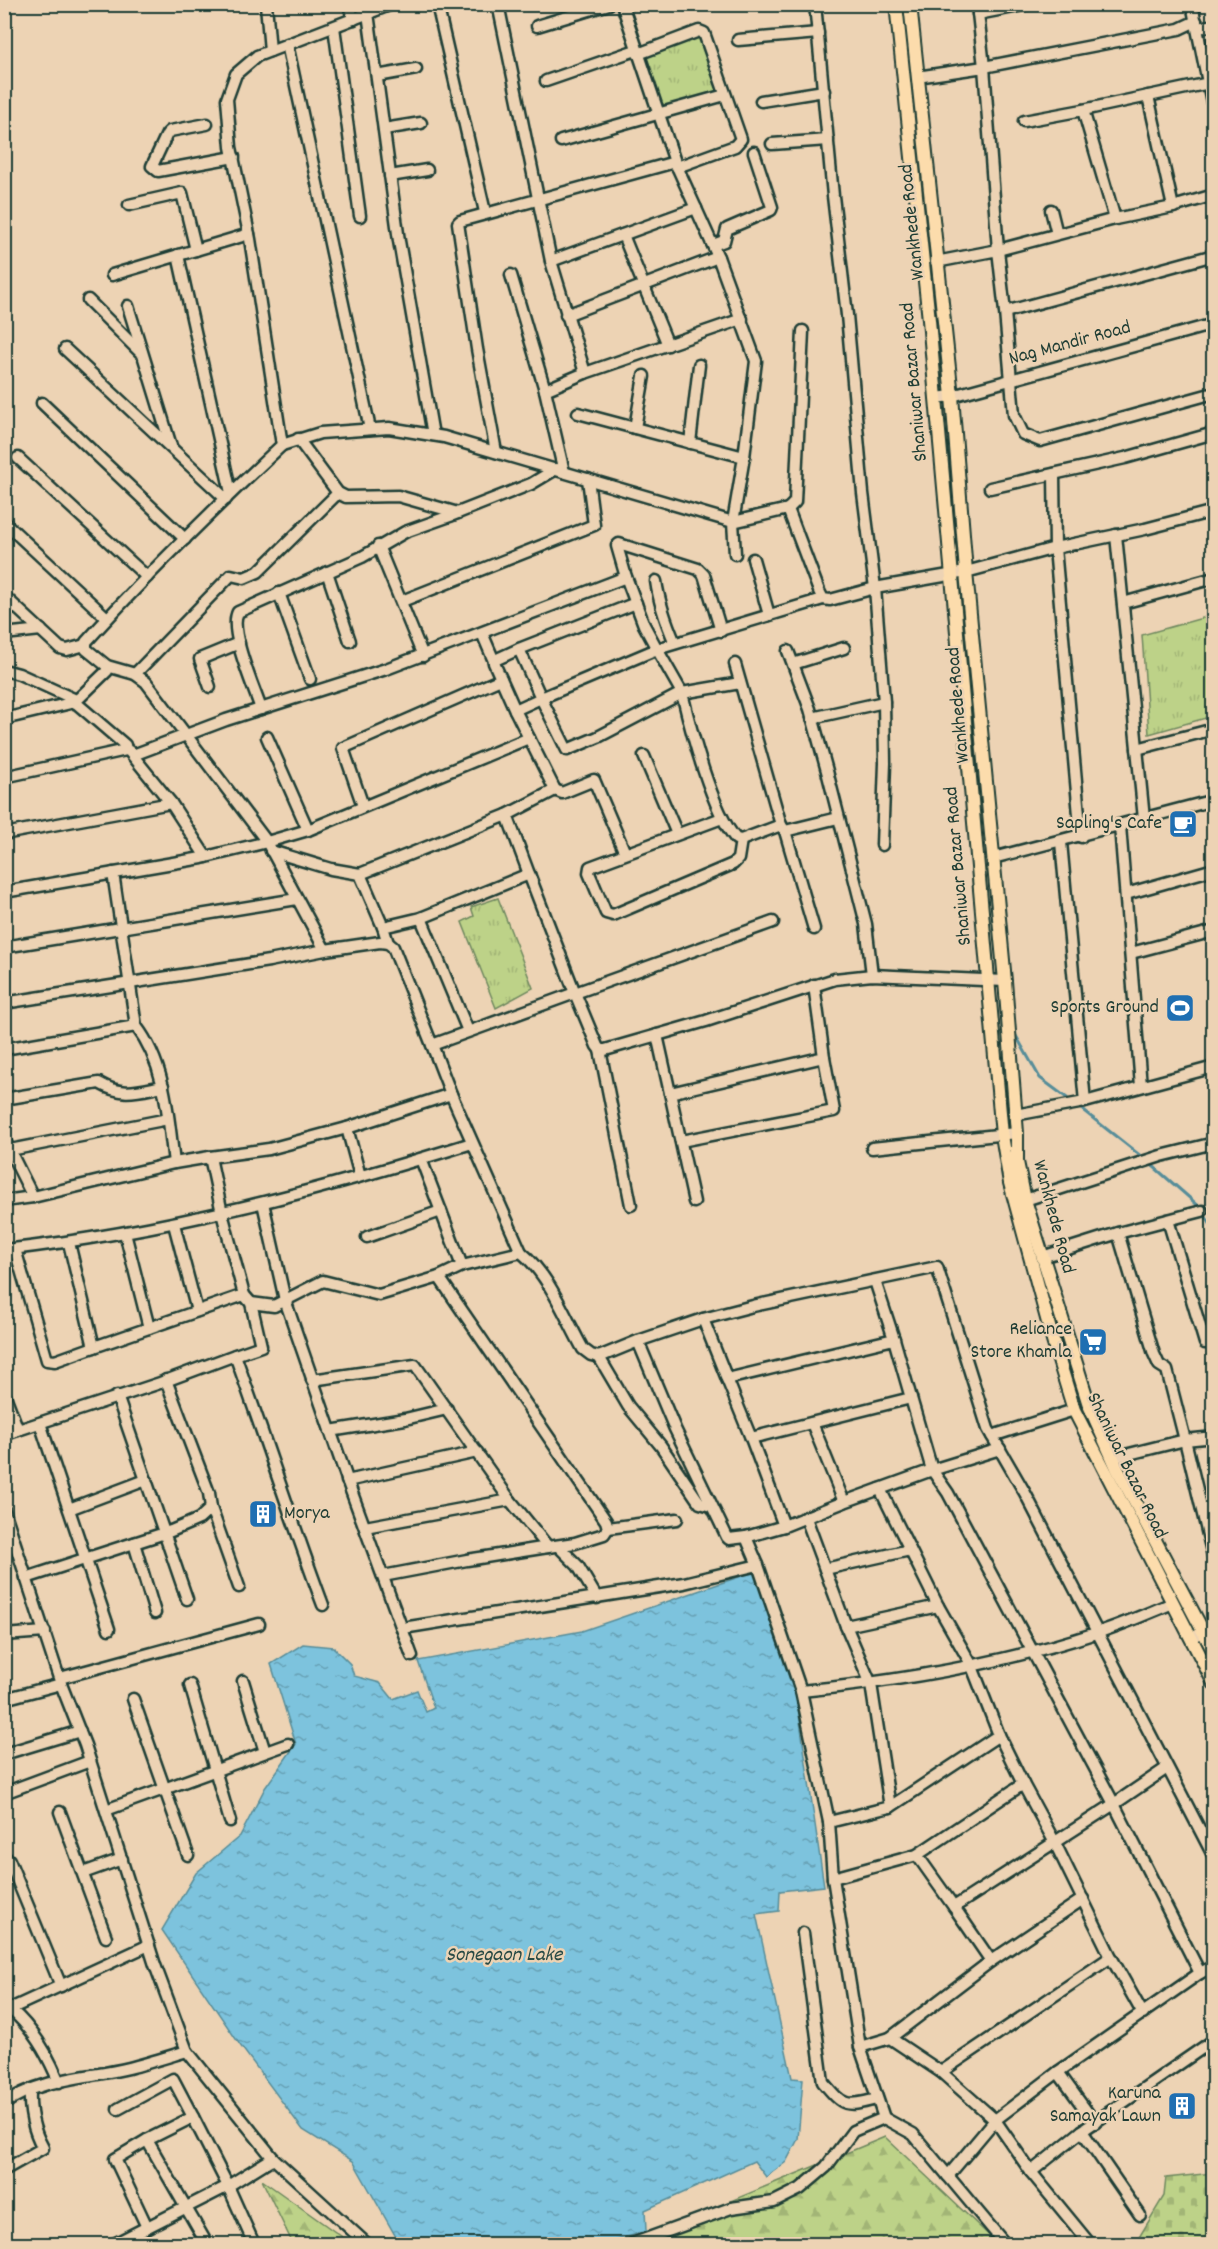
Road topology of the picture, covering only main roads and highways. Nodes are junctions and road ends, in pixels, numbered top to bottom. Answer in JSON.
{"nodes":[{"id":1,"x":896,"y":4,"type":"edge"},
{"id":2,"x":910,"y":4,"type":"edge"},
{"id":3,"x":1208,"y":1630,"type":"edge"},
{"id":4,"x":1214,"y":1652,"type":"edge"},
{"id":5,"x":1214,"y":1683,"type":"edge"}],
"edges":[{"from":1,"to":5,"type":"main road","name":"Shaniwar Bazar Road"},
{"from":2,"to":3,"type":"main road","name":"Wankhede Road"},
{"from":3,"to":4,"type":"main road","name":"Wankhede Road"}]}
